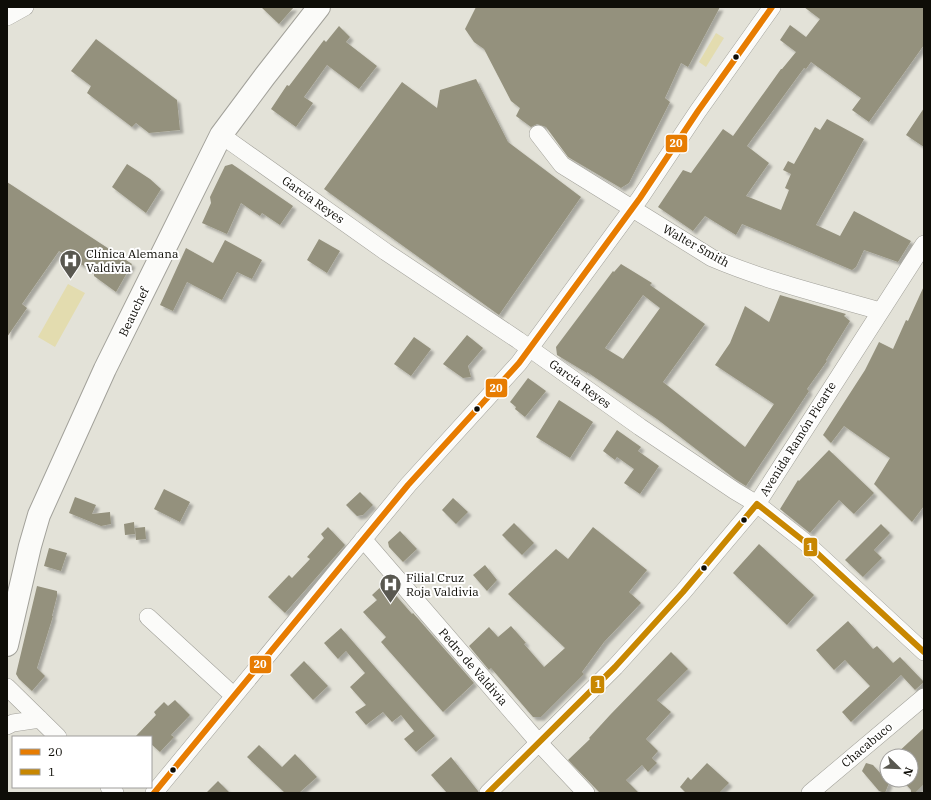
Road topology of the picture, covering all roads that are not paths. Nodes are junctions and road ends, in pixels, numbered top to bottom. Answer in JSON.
{"nodes":[{"id":1,"x":25,"y":7,"type":"edge"},
{"id":2,"x":319,"y":7,"type":"edge"},
{"id":3,"x":772,"y":7,"type":"edge"},
{"id":4,"x":7,"y":17,"type":"edge"},
{"id":5,"x":538,"y":134,"type":"dead end"},
{"id":6,"x":221,"y":135,"type":"junction"},
{"id":7,"x":632,"y":208,"type":"junction"},
{"id":8,"x":924,"y":244,"type":"edge"},
{"id":9,"x":880,"y":311,"type":"junction"},
{"id":10,"x":530,"y":348,"type":"junction"},
{"id":11,"x":757,"y":504,"type":"junction"},
{"id":12,"x":363,"y":539,"type":"junction"},
{"id":13,"x":148,"y":617,"type":"dead end"},
{"id":14,"x":7,"y":646,"type":"edge"},
{"id":15,"x":924,"y":652,"type":"edge"},
{"id":16,"x":7,"y":687,"type":"edge"},
{"id":17,"x":234,"y":696,"type":"junction"},
{"id":18,"x":924,"y":697,"type":"edge"},
{"id":19,"x":40,"y":719,"type":"junction"},
{"id":20,"x":7,"y":726,"type":"edge"},
{"id":21,"x":57,"y":736,"type":"edge"},
{"id":22,"x":539,"y":743,"type":"junction"},
{"id":23,"x":154,"y":793,"type":"edge"},
{"id":24,"x":488,"y":793,"type":"edge"},
{"id":25,"x":586,"y":793,"type":"edge"},
{"id":26,"x":810,"y":793,"type":"edge"}],
"edges":[{"from":1,"to":4,"type":"street"},
{"from":2,"to":6,"type":"main road","name":"Beauchef"},
{"from":3,"to":7,"type":"street"},
{"from":5,"to":7,"type":"street","name":"Walter Smith"},
{"from":6,"to":10,"type":"street","name":"García Reyes"},
{"from":6,"to":14,"type":"main road","name":"Beauchef"},
{"from":7,"to":9,"type":"street","name":"Walter Smith"},
{"from":7,"to":10,"type":"street"},
{"from":8,"to":9,"type":"street","name":"Avenida Ramón Picarte"},
{"from":9,"to":11,"type":"street","name":"Avenida Ramón Picarte"},
{"from":10,"to":11,"type":"street","name":"García Reyes"},
{"from":10,"to":12,"type":"street"},
{"from":11,"to":15,"type":"street","name":"García Reyes"},
{"from":11,"to":22,"type":"street","name":"Avenida Ramón Picarte"},
{"from":12,"to":17,"type":"street"},
{"from":12,"to":22,"type":"street","name":"Pedro de Valdivia"},
{"from":13,"to":17,"type":"street"},
{"from":16,"to":19,"type":"street"},
{"from":17,"to":23,"type":"street"},
{"from":18,"to":26,"type":"street","name":"Chacabuco"},
{"from":19,"to":20,"type":"street"},
{"from":19,"to":21,"type":"street"},
{"from":22,"to":24,"type":"street","name":"Avenida Ramón Picarte"},
{"from":22,"to":25,"type":"street","name":"Pedro de Valdivia"}]}
